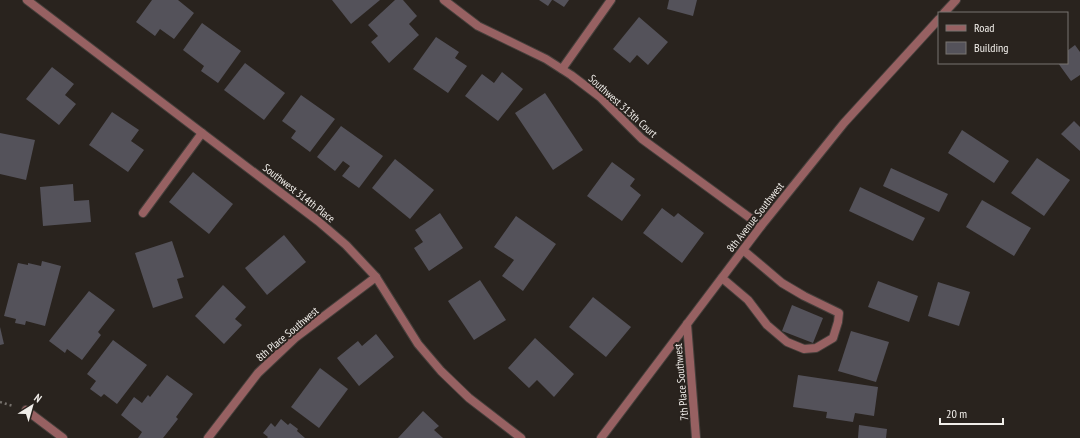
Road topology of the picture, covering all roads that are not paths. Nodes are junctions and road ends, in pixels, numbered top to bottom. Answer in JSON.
{"nodes":[{"id":1,"x":27,"y":0,"type":"edge"},
{"id":2,"x":444,"y":0,"type":"edge"},
{"id":3,"x":611,"y":0,"type":"edge"},
{"id":4,"x":956,"y":0,"type":"edge"},
{"id":5,"x":945,"y":12,"type":"edge"},
{"id":6,"x":938,"y":20,"type":"edge"},
{"id":7,"x":562,"y":69,"type":"junction"},
{"id":8,"x":202,"y":133,"type":"junction"},
{"id":9,"x":143,"y":213,"type":"dead end"},
{"id":10,"x":761,"y":226,"type":"junction"},
{"id":11,"x":743,"y":250,"type":"junction"},
{"id":12,"x":376,"y":277,"type":"junction"},
{"id":13,"x":722,"y":278,"type":"junction"},
{"id":14,"x":687,"y":324,"type":"junction"},
{"id":15,"x":26,"y":410,"type":"dead end"},
{"id":16,"x":63,"y":438,"type":"edge"},
{"id":17,"x":208,"y":438,"type":"edge"},
{"id":18,"x":521,"y":438,"type":"edge"},
{"id":19,"x":601,"y":438,"type":"edge"},
{"id":20,"x":696,"y":438,"type":"edge"}],
"edges":[{"from":1,"to":8,"type":"street","name":"Southwest 314th Place"},
{"from":2,"to":7,"type":"street","name":"Southwest 313th Court"},
{"from":3,"to":7,"type":"street"},
{"from":4,"to":5,"type":"street"},
{"from":6,"to":10,"type":"street","name":"8th Avenue Southwest"},
{"from":7,"to":10,"type":"street","name":"Southwest 313th Court"},
{"from":8,"to":9,"type":"street"},
{"from":8,"to":12,"type":"street","name":"Southwest 314th Place"},
{"from":10,"to":11,"type":"street","name":"8th Avenue Southwest"},
{"from":11,"to":13,"type":"street","name":"8th Avenue Southwest"},
{"from":11,"to":13,"type":"street"},
{"from":12,"to":17,"type":"street","name":"8th Place Southwest"},
{"from":12,"to":18,"type":"street","name":"Southwest 314th Place"},
{"from":13,"to":14,"type":"street","name":"8th Avenue Southwest"},
{"from":14,"to":19,"type":"street","name":"8th Avenue Southwest"},
{"from":14,"to":20,"type":"street","name":"7th Place Southwest"},
{"from":15,"to":16,"type":"street"}]}
